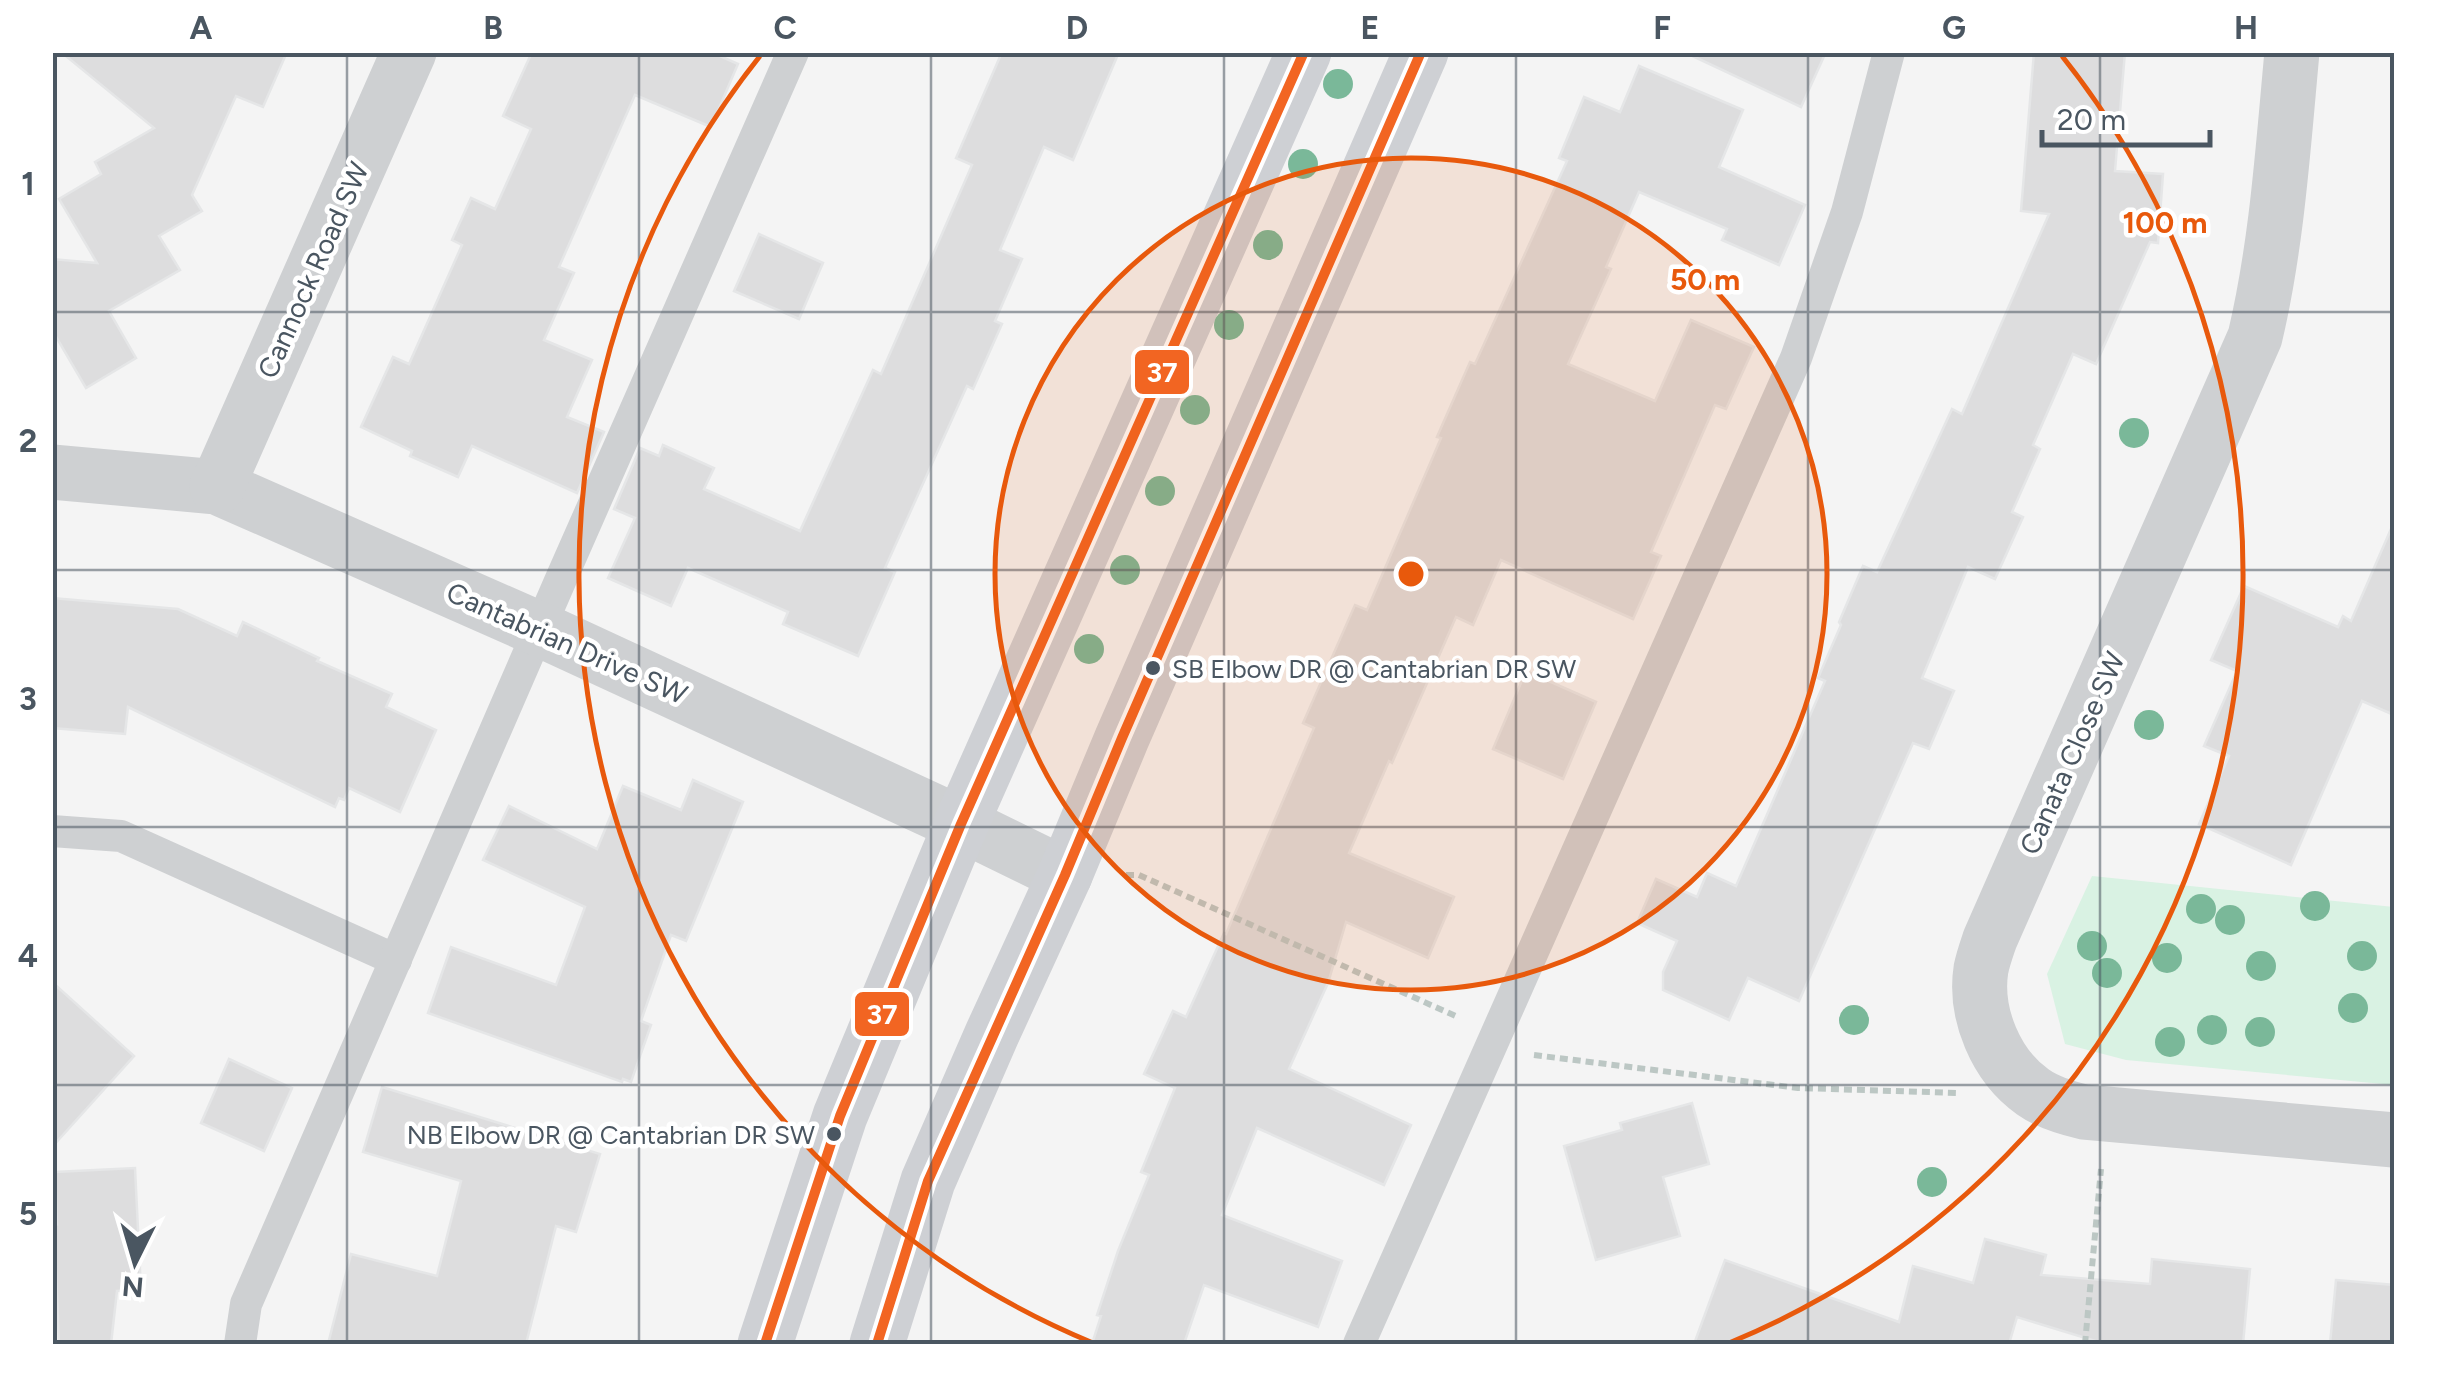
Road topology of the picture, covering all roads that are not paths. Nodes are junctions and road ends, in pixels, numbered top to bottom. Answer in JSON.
{"nodes":[{"id":1,"x":409,"y":52,"type":"edge"},
{"id":2,"x":793,"y":52,"type":"edge"},
{"id":3,"x":1304,"y":52,"type":"edge"},
{"id":4,"x":1421,"y":52,"type":"edge"},
{"id":5,"x":1889,"y":52,"type":"edge"},
{"id":6,"x":2292,"y":52,"type":"edge"},
{"id":7,"x":52,"y":472,"type":"edge"},
{"id":8,"x":217,"y":487,"type":"junction"},
{"id":9,"x":539,"y":628,"type":"junction"},
{"id":10,"x":960,"y":824,"type":"junction"},
{"id":11,"x":52,"y":831,"type":"edge"},
{"id":12,"x":1065,"y":875,"type":"junction"},
{"id":13,"x":396,"y":960,"type":"junction"},
{"id":14,"x":2394,"y":1140,"type":"edge"},
{"id":15,"x":240,"y":1344,"type":"edge"},
{"id":16,"x":765,"y":1344,"type":"edge"},
{"id":17,"x":877,"y":1344,"type":"edge"},
{"id":18,"x":1359,"y":1344,"type":"edge"}],
"edges":[{"from":1,"to":8,"type":"street","name":"Cannock Road SW"},
{"from":2,"to":9,"type":"lane"},
{"from":3,"to":10,"type":"street"},
{"from":4,"to":12,"type":"street"},
{"from":5,"to":18,"type":"lane"},
{"from":6,"to":14,"type":"street","name":"Canata Close SW"},
{"from":7,"to":8,"type":"street","name":"Cantabrian Drive SW"},
{"from":8,"to":9,"type":"street","name":"Cantabrian Drive SW"},
{"from":9,"to":10,"type":"street","name":"Cantabrian Drive SW"},
{"from":9,"to":13,"type":"lane"},
{"from":10,"to":12,"type":"street","name":"Cantabrian Drive SW"},
{"from":10,"to":16,"type":"street"},
{"from":11,"to":13,"type":"lane"},
{"from":12,"to":17,"type":"street"},
{"from":13,"to":15,"type":"lane"}]}
